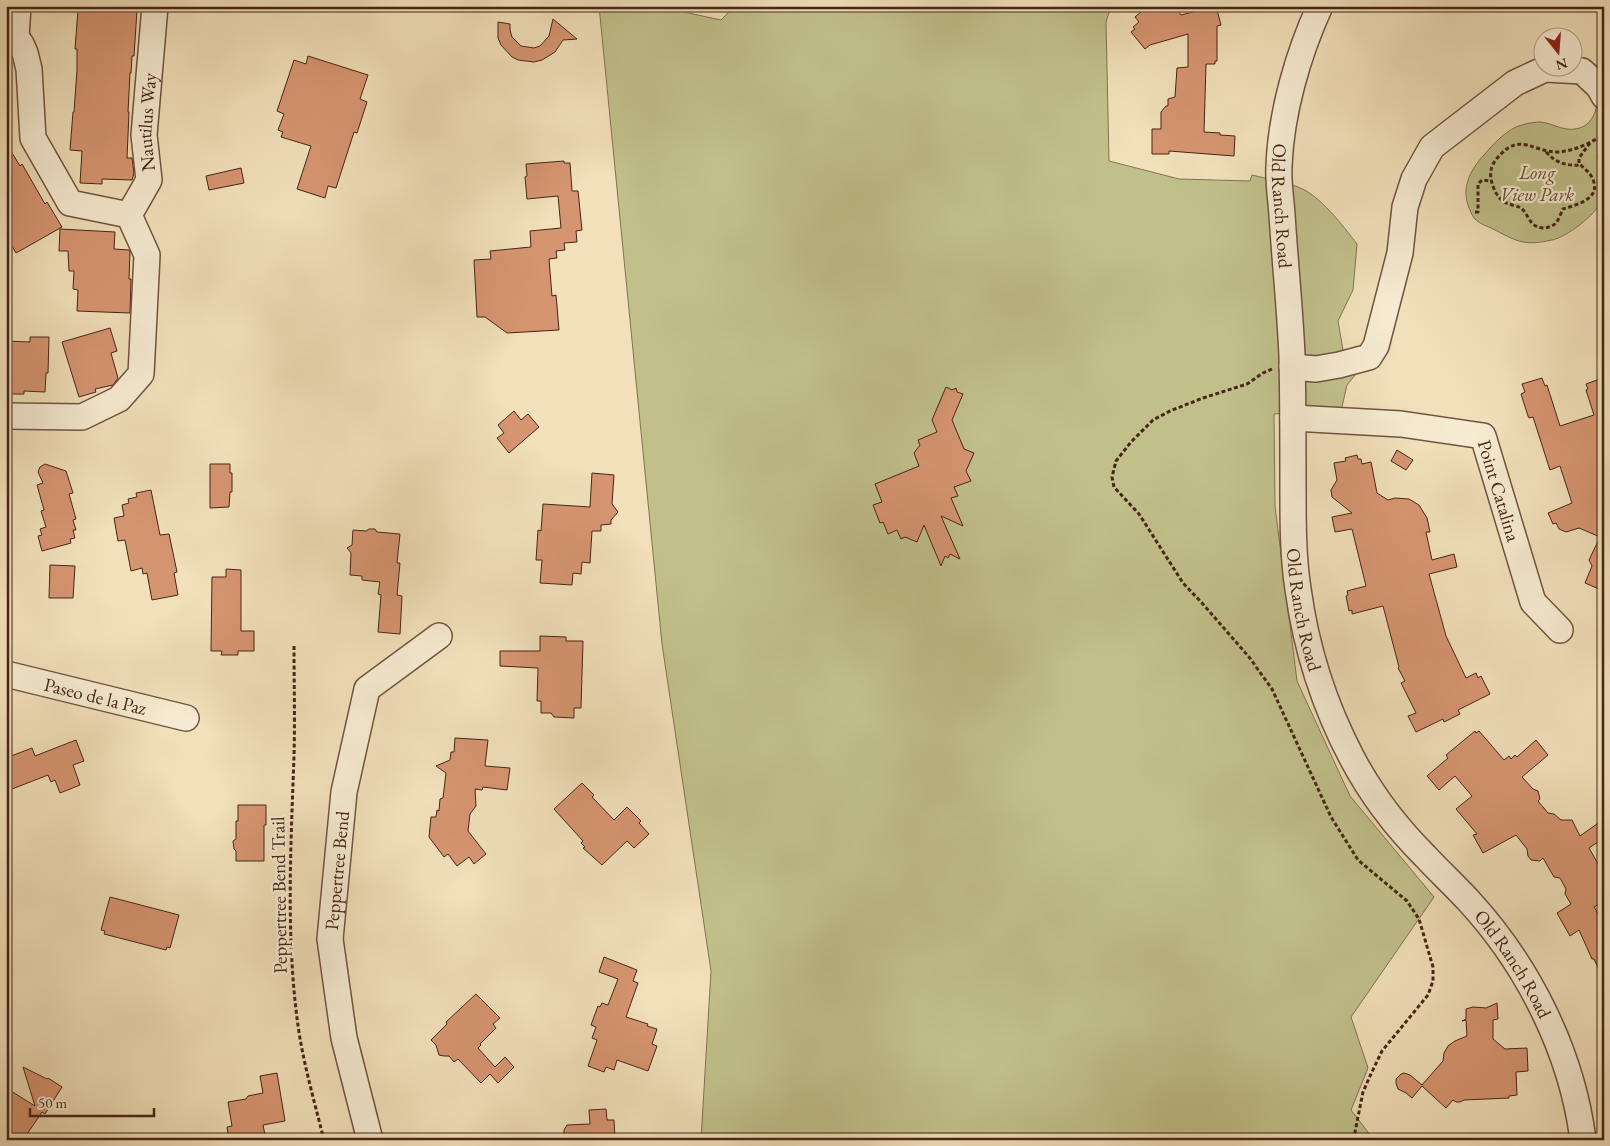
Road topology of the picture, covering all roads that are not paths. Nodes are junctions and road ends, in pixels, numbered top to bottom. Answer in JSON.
{"nodes":[{"id":1,"x":18,"y":6,"type":"edge"},
{"id":2,"x":154,"y":6,"type":"edge"},
{"id":3,"x":1320,"y":6,"type":"edge"},
{"id":4,"x":11,"y":35,"type":"edge"},
{"id":5,"x":1604,"y":96,"type":"edge"},
{"id":6,"x":129,"y":215,"type":"junction"},
{"id":7,"x":1292,"y":367,"type":"junction"},
{"id":8,"x":6,"y":416,"type":"edge"},
{"id":9,"x":1293,"y":418,"type":"junction"},
{"id":10,"x":1560,"y":630,"type":"dead end"},
{"id":11,"x":439,"y":636,"type":"dead end"},
{"id":12,"x":6,"y":674,"type":"edge"},
{"id":13,"x":186,"y":718,"type":"dead end"},
{"id":14,"x":370,"y":1140,"type":"edge"},
{"id":15,"x":1583,"y":1140,"type":"edge"}],
"edges":[{"from":1,"to":4,"type":"street"},
{"from":2,"to":6,"type":"street","name":"Nautilus Way"},
{"from":3,"to":7,"type":"street","name":"Old Ranch Road"},
{"from":4,"to":6,"type":"street"},
{"from":5,"to":7,"type":"street"},
{"from":6,"to":8,"type":"street"},
{"from":7,"to":9,"type":"street","name":"Old Ranch Road"},
{"from":9,"to":10,"type":"street","name":"Point Catalina"},
{"from":9,"to":15,"type":"street","name":"Old Ranch Road"},
{"from":11,"to":14,"type":"street","name":"Peppertree Bend"},
{"from":12,"to":13,"type":"street","name":"Paseo de la Paz"}]}
